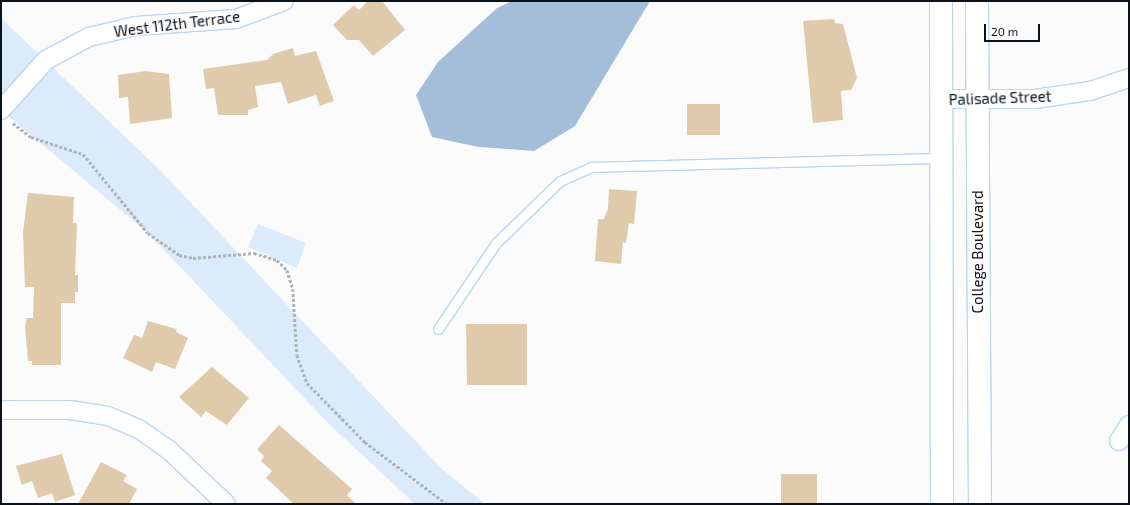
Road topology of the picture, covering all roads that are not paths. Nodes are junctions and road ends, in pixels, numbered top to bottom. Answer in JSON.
{"nodes":[{"id":1,"x":284,"y":1,"type":"edge"},
{"id":2,"x":941,"y":1,"type":"edge"},
{"id":3,"x":977,"y":1,"type":"edge"},
{"id":4,"x":1129,"y":78,"type":"edge"},
{"id":5,"x":977,"y":98,"type":"junction"},
{"id":6,"x":942,"y":99,"type":"junction"},
{"id":7,"x":4,"y":114,"type":"edge"},
{"id":8,"x":942,"y":158,"type":"junction"},
{"id":9,"x":438,"y":329,"type":"dead end"},
{"id":10,"x":1,"y":410,"type":"edge"},
{"id":11,"x":1129,"y":425,"type":"edge"},
{"id":12,"x":1119,"y":441,"type":"dead end"},
{"id":13,"x":226,"y":504,"type":"edge"},
{"id":14,"x":942,"y":504,"type":"edge"},
{"id":15,"x":980,"y":504,"type":"edge"}],
"edges":[{"from":1,"to":7,"type":"street","name":"West 112th Terrace"},
{"from":2,"to":6,"type":"main road"},
{"from":3,"to":5,"type":"main road","name":"College Boulevard"},
{"from":4,"to":5,"type":"street","name":"Palisade Street"},
{"from":5,"to":6,"type":"street","name":"Palisade Street"},
{"from":5,"to":15,"type":"main road","name":"College Boulevard"},
{"from":6,"to":8,"type":"main road"},
{"from":8,"to":9,"type":"lane"},
{"from":8,"to":14,"type":"main road"},
{"from":10,"to":13,"type":"street"},
{"from":11,"to":12,"type":"street"}]}
